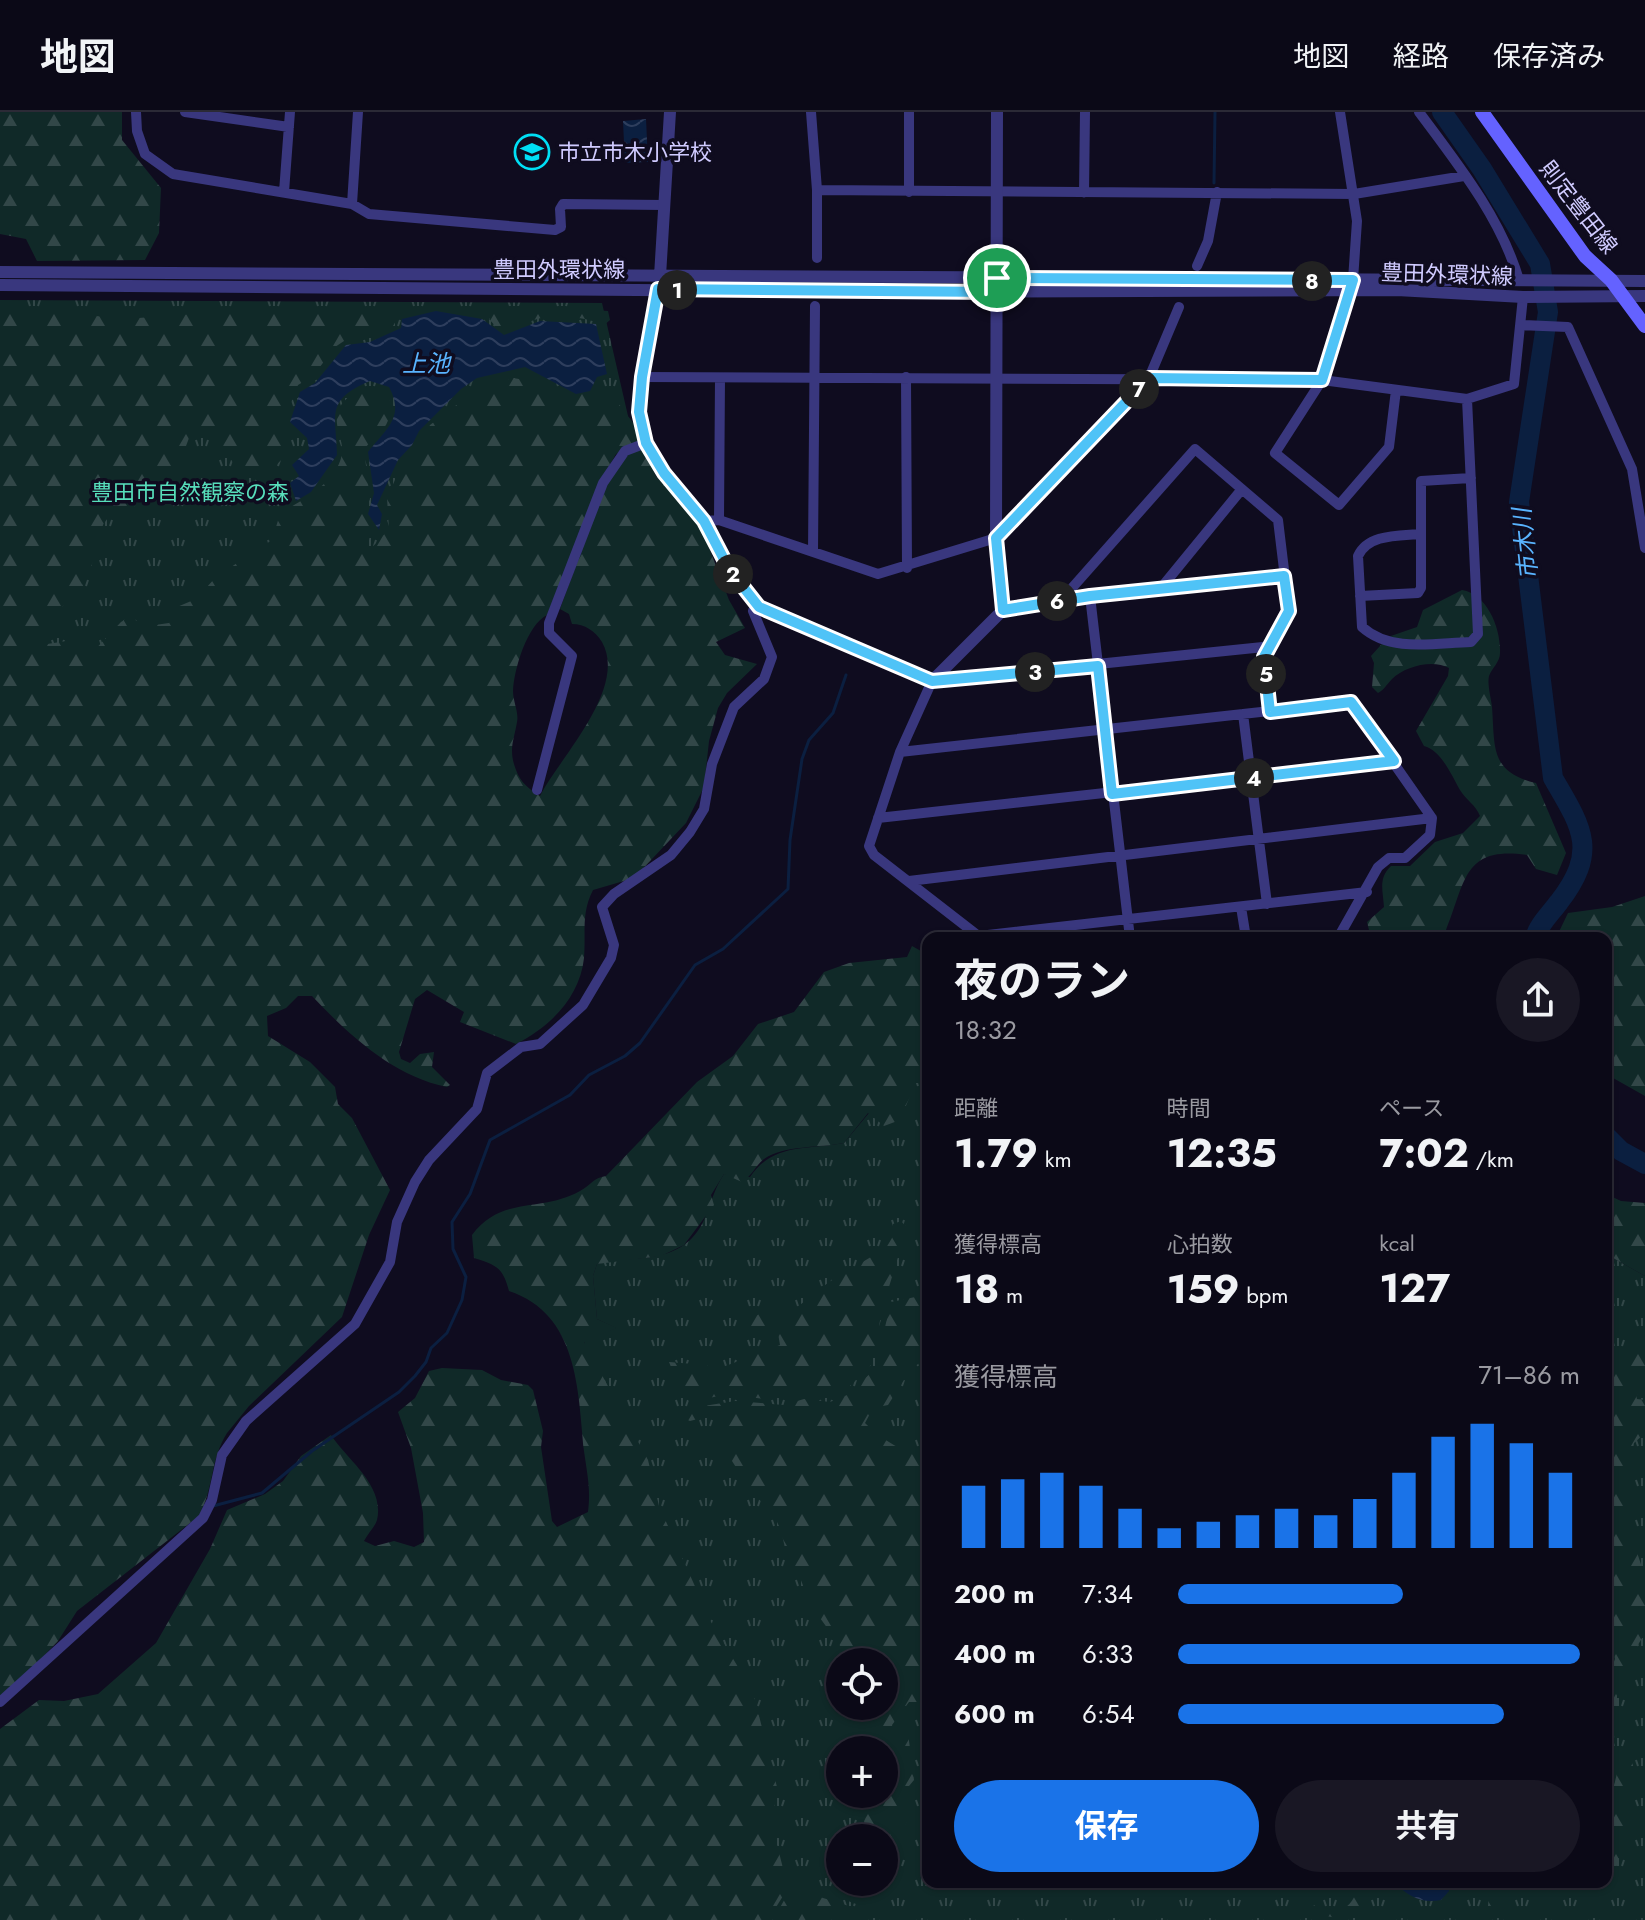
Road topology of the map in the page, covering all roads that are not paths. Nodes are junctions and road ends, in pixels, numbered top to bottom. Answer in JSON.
{"nodes":[{"id":1,"x":136,"y":112,"type":"edge"},
{"id":2,"x":185,"y":112,"type":"edge"},
{"id":3,"x":290,"y":112,"type":"edge"},
{"id":4,"x":358,"y":112,"type":"edge"},
{"id":5,"x":670,"y":112,"type":"edge"},
{"id":6,"x":811,"y":112,"type":"edge"},
{"id":7,"x":909,"y":112,"type":"edge"},
{"id":8,"x":997,"y":112,"type":"edge"},
{"id":9,"x":1085,"y":112,"type":"edge"},
{"id":10,"x":1340,"y":112,"type":"edge"},
{"id":11,"x":1419,"y":112,"type":"edge"},
{"id":12,"x":1482,"y":112,"type":"edge"},
{"id":13,"x":289,"y":127,"type":"junction"},
{"id":14,"x":1464,"y":176,"type":"junction"},
{"id":15,"x":817,"y":190,"type":"junction"},
{"id":16,"x":284,"y":192,"type":"junction"},
{"id":17,"x":909,"y":192,"type":"junction"},
{"id":18,"x":998,"y":192,"type":"junction"},
{"id":19,"x":1217,"y":192,"type":"junction"},
{"id":20,"x":1084,"y":193,"type":"junction"},
{"id":21,"x":1354,"y":194,"type":"junction"},
{"id":22,"x":352,"y":204,"type":"junction"},
{"id":23,"x":665,"y":205,"type":"junction"},
{"id":24,"x":817,"y":258,"type":"dead end"},
{"id":25,"x":1197,"y":266,"type":"dead end"},
{"id":26,"x":0,"y":272,"type":"edge"},
{"id":27,"x":997,"y":278,"type":"junction"},
{"id":28,"x":1523,"y":280,"type":"junction"},
{"id":29,"x":1611,"y":280,"type":"junction"},
{"id":30,"x":1645,"y":281,"type":"edge"},
{"id":31,"x":659,"y":283,"type":"junction"},
{"id":32,"x":0,"y":285,"type":"edge"},
{"id":33,"x":1352,"y":286,"type":"junction"},
{"id":34,"x":997,"y":292,"type":"junction"},
{"id":35,"x":1528,"y":296,"type":"junction"},
{"id":36,"x":1623,"y":296,"type":"junction"},
{"id":37,"x":1645,"y":296,"type":"edge"},
{"id":38,"x":815,"y":306,"type":"dead end"},
{"id":39,"x":1179,"y":307,"type":"dead end"},
{"id":40,"x":1521,"y":325,"type":"junction"},
{"id":41,"x":1645,"y":326,"type":"edge"},
{"id":42,"x":997,"y":376,"type":"junction"},
{"id":43,"x":642,"y":377,"type":"junction"},
{"id":44,"x":906,"y":377,"type":"junction"},
{"id":45,"x":720,"y":378,"type":"junction"},
{"id":46,"x":815,"y":378,"type":"junction"},
{"id":47,"x":1149,"y":378,"type":"junction"},
{"id":48,"x":1322,"y":380,"type":"junction"},
{"id":49,"x":1396,"y":390,"type":"junction"},
{"id":50,"x":1467,"y":399,"type":"junction"},
{"id":51,"x":646,"y":443,"type":"junction"},
{"id":52,"x":1471,"y":478,"type":"junction"},
{"id":53,"x":1242,"y":489,"type":"junction"},
{"id":54,"x":719,"y":520,"type":"junction"},
{"id":55,"x":704,"y":521,"type":"junction"},
{"id":56,"x":1420,"y":534,"type":"junction"},
{"id":57,"x":996,"y":538,"type":"junction"},
{"id":58,"x":1645,"y":548,"type":"edge"},
{"id":59,"x":813,"y":552,"type":"junction"},
{"id":60,"x":907,"y":568,"type":"junction"},
{"id":61,"x":1284,"y":576,"type":"junction"},
{"id":62,"x":1161,"y":588,"type":"junction"},
{"id":63,"x":1090,"y":596,"type":"junction"},
{"id":64,"x":1360,"y":596,"type":"junction"},
{"id":65,"x":1068,"y":600,"type":"junction"},
{"id":66,"x":759,"y":607,"type":"junction"},
{"id":67,"x":1003,"y":610,"type":"junction"},
{"id":68,"x":1273,"y":646,"type":"junction"},
{"id":69,"x":1098,"y":666,"type":"junction"},
{"id":70,"x":932,"y":681,"type":"junction"},
{"id":71,"x":1270,"y":712,"type":"junction"},
{"id":72,"x":1243,"y":714,"type":"junction"},
{"id":73,"x":1105,"y":731,"type":"junction"},
{"id":74,"x":900,"y":752,"type":"junction"},
{"id":75,"x":1394,"y":761,"type":"junction"},
{"id":76,"x":1252,"y":778,"type":"junction"},
{"id":77,"x":537,"y":790,"type":"dead end"},
{"id":78,"x":1112,"y":794,"type":"junction"},
{"id":79,"x":878,"y":818,"type":"junction"},
{"id":80,"x":1432,"y":818,"type":"junction"},
{"id":81,"x":1259,"y":840,"type":"junction"},
{"id":82,"x":1120,"y":857,"type":"junction"},
{"id":83,"x":909,"y":881,"type":"junction"},
{"id":84,"x":1367,"y":892,"type":"junction"},
{"id":85,"x":1267,"y":904,"type":"junction"},
{"id":86,"x":1241,"y":907,"type":"junction"},
{"id":87,"x":1128,"y":921,"type":"junction"},
{"id":88,"x":974,"y":932,"type":"edge"},
{"id":89,"x":1026,"y":932,"type":"edge"},
{"id":90,"x":1129,"y":932,"type":"edge"},
{"id":91,"x":1245,"y":932,"type":"edge"},
{"id":92,"x":1342,"y":932,"type":"edge"},
{"id":93,"x":0,"y":1702,"type":"edge"}],
"edges":[{"from":1,"to":16,"type":"street"},
{"from":2,"to":13,"type":"street"},
{"from":3,"to":13,"type":"street"},
{"from":4,"to":22,"type":"street"},
{"from":5,"to":23,"type":"street"},
{"from":6,"to":15,"type":"street"},
{"from":7,"to":17,"type":"street"},
{"from":8,"to":18,"type":"street"},
{"from":9,"to":20,"type":"street"},
{"from":10,"to":21,"type":"street"},
{"from":11,"to":14,"type":"street"},
{"from":12,"to":29,"type":"main road","name":"則定豊田線"},
{"from":13,"to":16,"type":"street"},
{"from":14,"to":21,"type":"street"},
{"from":14,"to":28,"type":"street"},
{"from":15,"to":17,"type":"street"},
{"from":15,"to":24,"type":"street"},
{"from":16,"to":22,"type":"street"},
{"from":17,"to":18,"type":"street"},
{"from":18,"to":20,"type":"street"},
{"from":18,"to":27,"type":"street"},
{"from":19,"to":20,"type":"street"},
{"from":19,"to":21,"type":"street"},
{"from":19,"to":25,"type":"street"},
{"from":21,"to":33,"type":"street"},
{"from":22,"to":23,"type":"street"},
{"from":23,"to":31,"type":"street"},
{"from":26,"to":31,"type":"street","name":"豊田外環状線"},
{"from":27,"to":31,"type":"street","name":"豊田外環状線"},
{"from":27,"to":33,"type":"street","name":"豊田外環状線"},
{"from":27,"to":34,"type":"street"},
{"from":28,"to":29,"type":"street","name":"豊田外環状線"},
{"from":28,"to":33,"type":"street","name":"豊田外環状線"},
{"from":29,"to":30,"type":"street","name":"豊田外環状線"},
{"from":29,"to":36,"type":"main road","name":"則定豊田線"},
{"from":31,"to":32,"type":"street","name":"豊田外環状線"},
{"from":31,"to":34,"type":"street","name":"豊田外環状線"},
{"from":31,"to":43,"type":"street"},
{"from":33,"to":34,"type":"street","name":"豊田外環状線"},
{"from":33,"to":35,"type":"street","name":"豊田外環状線"},
{"from":33,"to":48,"type":"street"},
{"from":34,"to":42,"type":"street"},
{"from":35,"to":36,"type":"street","name":"豊田外環状線"},
{"from":35,"to":40,"type":"street"},
{"from":36,"to":37,"type":"street","name":"豊田外環状線"},
{"from":36,"to":41,"type":"main road","name":"則定豊田線"},
{"from":38,"to":46,"type":"street"},
{"from":39,"to":47,"type":"street"},
{"from":40,"to":50,"type":"street"},
{"from":40,"to":58,"type":"street"},
{"from":42,"to":44,"type":"street"},
{"from":42,"to":47,"type":"street"},
{"from":42,"to":57,"type":"street"},
{"from":43,"to":45,"type":"street"},
{"from":43,"to":51,"type":"street"},
{"from":44,"to":46,"type":"street"},
{"from":44,"to":60,"type":"street"},
{"from":45,"to":46,"type":"street"},
{"from":45,"to":54,"type":"street"},
{"from":46,"to":59,"type":"street"},
{"from":47,"to":48,"type":"street"},
{"from":47,"to":57,"type":"street"},
{"from":48,"to":49,"type":"street"},
{"from":48,"to":49,"type":"street"},
{"from":49,"to":50,"type":"street"},
{"from":50,"to":52,"type":"street"},
{"from":51,"to":55,"type":"street"},
{"from":51,"to":77,"type":"street"},
{"from":52,"to":56,"type":"street"},
{"from":52,"to":64,"type":"street"},
{"from":53,"to":61,"type":"street"},
{"from":53,"to":62,"type":"street"},
{"from":53,"to":65,"type":"street"},
{"from":54,"to":55,"type":"street"},
{"from":54,"to":59,"type":"street"},
{"from":55,"to":66,"type":"street"},
{"from":56,"to":64,"type":"street"},
{"from":56,"to":64,"type":"street"},
{"from":57,"to":60,"type":"street"},
{"from":57,"to":67,"type":"street"},
{"from":59,"to":60,"type":"street"},
{"from":61,"to":62,"type":"street"},
{"from":61,"to":68,"type":"street"},
{"from":62,"to":63,"type":"street"},
{"from":63,"to":65,"type":"street"},
{"from":63,"to":69,"type":"street"},
{"from":65,"to":67,"type":"street"},
{"from":66,"to":70,"type":"street"},
{"from":66,"to":93,"type":"street"},
{"from":67,"to":70,"type":"street"},
{"from":68,"to":69,"type":"street"},
{"from":68,"to":71,"type":"street"},
{"from":69,"to":70,"type":"street"},
{"from":69,"to":73,"type":"street"},
{"from":70,"to":74,"type":"street"},
{"from":71,"to":72,"type":"street"},
{"from":71,"to":75,"type":"street"},
{"from":72,"to":73,"type":"street"},
{"from":72,"to":76,"type":"street"},
{"from":73,"to":74,"type":"street"},
{"from":73,"to":78,"type":"street"},
{"from":74,"to":79,"type":"street"},
{"from":75,"to":76,"type":"street"},
{"from":75,"to":80,"type":"street"},
{"from":76,"to":78,"type":"street"},
{"from":76,"to":81,"type":"street"},
{"from":78,"to":79,"type":"street"},
{"from":78,"to":82,"type":"street"},
{"from":79,"to":83,"type":"street"},
{"from":80,"to":81,"type":"street"},
{"from":80,"to":84,"type":"street"},
{"from":81,"to":82,"type":"street"},
{"from":81,"to":85,"type":"street"},
{"from":82,"to":83,"type":"street"},
{"from":82,"to":87,"type":"street"},
{"from":83,"to":88,"type":"street"},
{"from":84,"to":85,"type":"street"},
{"from":84,"to":92,"type":"street"},
{"from":85,"to":86,"type":"street"},
{"from":86,"to":87,"type":"street"},
{"from":86,"to":91,"type":"street"},
{"from":87,"to":89,"type":"street"},
{"from":87,"to":90,"type":"street"}]}
